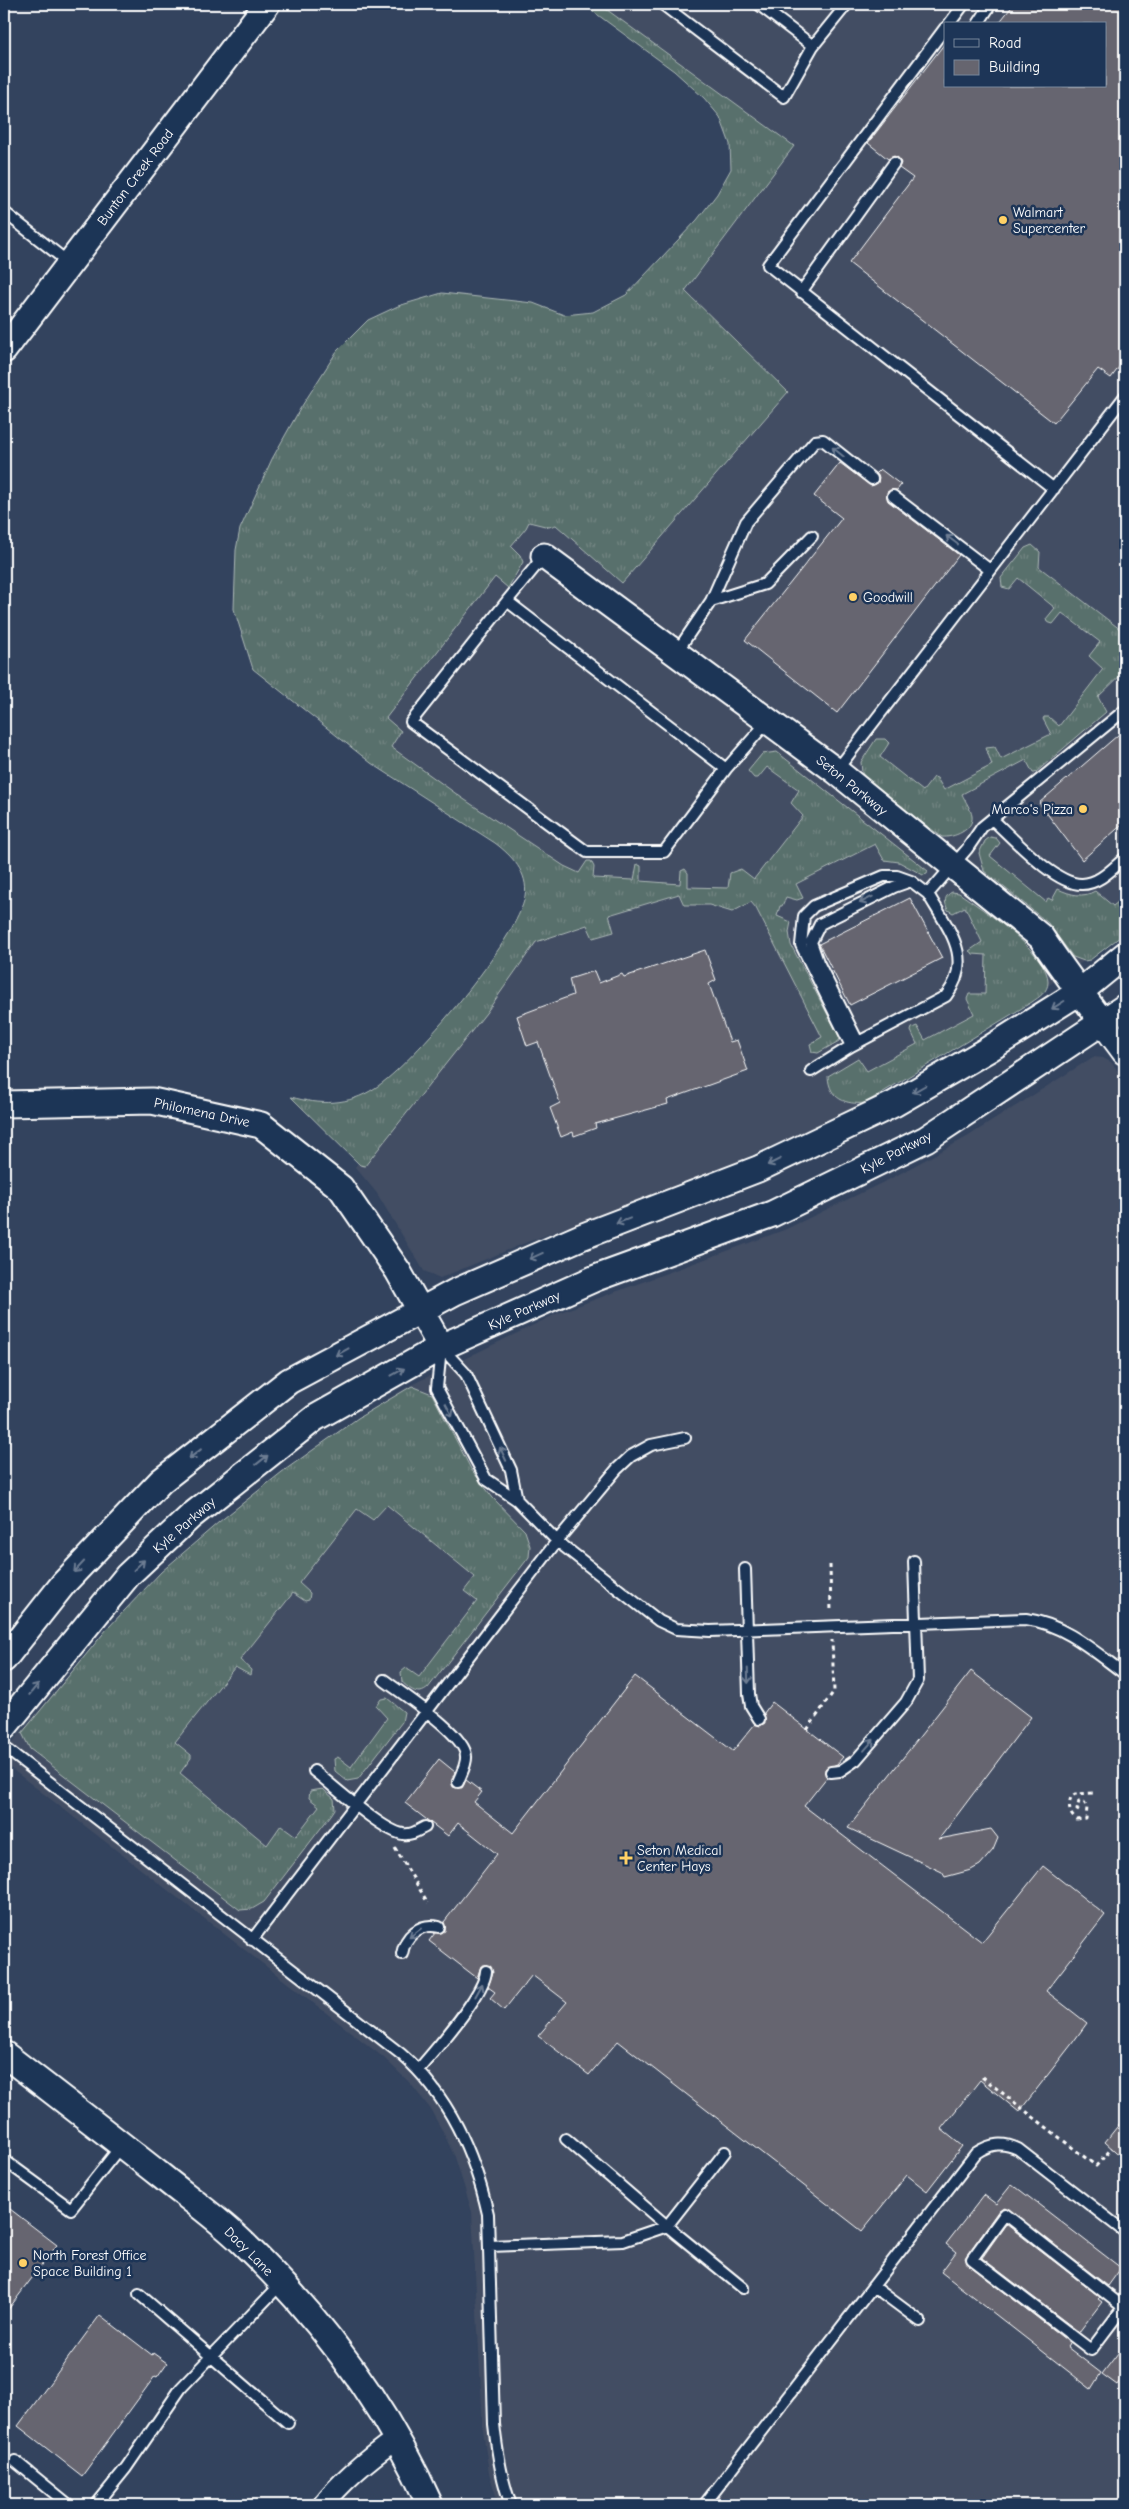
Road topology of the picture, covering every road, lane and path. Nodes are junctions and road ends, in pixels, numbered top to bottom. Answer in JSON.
{"nodes":[{"id":1,"x":267,"y":4,"type":"edge"},
{"id":2,"x":662,"y":4,"type":"edge"},
{"id":3,"x":758,"y":4,"type":"edge"},
{"id":4,"x":846,"y":4,"type":"edge"},
{"id":5,"x":964,"y":4,"type":"edge"},
{"id":6,"x":991,"y":4,"type":"edge"},
{"id":7,"x":950,"y":22,"type":"edge"},
{"id":8,"x":979,"y":22,"type":"edge"},
{"id":9,"x":944,"y":29,"type":"edge"},
{"id":10,"x":813,"y":46,"type":"junction"},
{"id":11,"x":894,"y":163,"type":"dead end"},
{"id":12,"x":4,"y":212,"type":"edge"},
{"id":13,"x":69,"y":263,"type":"junction"},
{"id":14,"x":800,"y":292,"type":"junction"},
{"id":15,"x":4,"y":350,"type":"edge"},
{"id":16,"x":1125,"y":396,"type":"edge"},
{"id":17,"x":872,"y":479,"type":"dead end"},
{"id":18,"x":1054,"y":489,"type":"junction"},
{"id":19,"x":893,"y":496,"type":"dead end"},
{"id":20,"x":812,"y":536,"type":"dead end"},
{"id":21,"x":544,"y":556,"type":"joint"},
{"id":22,"x":990,"y":570,"type":"junction"},
{"id":23,"x":507,"y":601,"type":"junction"},
{"id":24,"x":711,"y":601,"type":"junction"},
{"id":25,"x":676,"y":653,"type":"junction"},
{"id":26,"x":1125,"y":710,"type":"edge"},
{"id":27,"x":768,"y":720,"type":"junction"},
{"id":28,"x":726,"y":769,"type":"junction"},
{"id":29,"x":836,"y":771,"type":"junction"},
{"id":30,"x":992,"y":819,"type":"junction"},
{"id":31,"x":1125,"y":858,"type":"edge"},
{"id":32,"x":952,"y":866,"type":"junction"},
{"id":33,"x":911,"y":881,"type":"junction"},
{"id":34,"x":928,"y":894,"type":"junction"},
{"id":35,"x":1125,"y":955,"type":"edge"},
{"id":36,"x":1081,"y":991,"type":"junction"},
{"id":37,"x":1125,"y":1006,"type":"edge"},
{"id":38,"x":1103,"y":1022,"type":"junction"},
{"id":39,"x":854,"y":1044,"type":"junction"},
{"id":40,"x":1125,"y":1052,"type":"edge"},
{"id":41,"x":811,"y":1071,"type":"dead end"},
{"id":42,"x":4,"y":1104,"type":"edge"},
{"id":43,"x":421,"y":1308,"type":"junction"},
{"id":44,"x":441,"y":1347,"type":"junction"},
{"id":45,"x":685,"y":1438,"type":"dead end"},
{"id":46,"x":517,"y":1500,"type":"junction"},
{"id":47,"x":557,"y":1540,"type":"junction"},
{"id":48,"x":914,"y":1561,"type":"dead end"},
{"id":49,"x":830,"y":1564,"type":"dead end"},
{"id":50,"x":744,"y":1568,"type":"dead end"},
{"id":51,"x":831,"y":1613,"type":"dead end"},
{"id":52,"x":916,"y":1622,"type":"junction"},
{"id":53,"x":747,"y":1630,"type":"junction"},
{"id":54,"x":832,"y":1639,"type":"dead end"},
{"id":55,"x":4,"y":1659,"type":"edge"},
{"id":56,"x":1125,"y":1674,"type":"edge"},
{"id":57,"x":384,"y":1680,"type":"dead end"},
{"id":58,"x":426,"y":1712,"type":"junction"},
{"id":59,"x":759,"y":1719,"type":"dead end"},
{"id":60,"x":4,"y":1728,"type":"edge"},
{"id":61,"x":807,"y":1730,"type":"dead end"},
{"id":62,"x":4,"y":1747,"type":"edge"},
{"id":63,"x":314,"y":1771,"type":"dead end"},
{"id":64,"x":831,"y":1772,"type":"dead end"},
{"id":65,"x":458,"y":1782,"type":"dead end"},
{"id":66,"x":1094,"y":1794,"type":"dead end"},
{"id":67,"x":356,"y":1803,"type":"junction"},
{"id":68,"x":1079,"y":1811,"type":"dead end"},
{"id":69,"x":424,"y":1827,"type":"dead end"},
{"id":70,"x":395,"y":1847,"type":"dead end"},
{"id":71,"x":428,"y":1903,"type":"dead end"},
{"id":72,"x":439,"y":1927,"type":"dead end"},
{"id":73,"x":252,"y":1940,"type":"junction"},
{"id":74,"x":402,"y":1954,"type":"dead end"},
{"id":75,"x":486,"y":1971,"type":"dead end"},
{"id":76,"x":6,"y":2060,"type":"edge"},
{"id":77,"x":419,"y":2069,"type":"junction"},
{"id":78,"x":982,"y":2077,"type":"dead end"},
{"id":79,"x":566,"y":2139,"type":"dead end"},
{"id":80,"x":122,"y":2145,"type":"junction"},
{"id":81,"x":1112,"y":2148,"type":"dead end"},
{"id":82,"x":726,"y":2152,"type":"dead end"},
{"id":83,"x":4,"y":2160,"type":"edge"},
{"id":84,"x":667,"y":2226,"type":"junction"},
{"id":85,"x":1125,"y":2232,"type":"edge"},
{"id":86,"x":490,"y":2246,"type":"junction"},
{"id":87,"x":281,"y":2284,"type":"junction"},
{"id":88,"x":873,"y":2286,"type":"junction"},
{"id":89,"x":743,"y":2288,"type":"dead end"},
{"id":90,"x":139,"y":2294,"type":"dead end"},
{"id":91,"x":1124,"y":2306,"type":"edge"},
{"id":92,"x":920,"y":2321,"type":"dead end"},
{"id":93,"x":212,"y":2356,"type":"junction"},
{"id":94,"x":288,"y":2422,"type":"dead end"},
{"id":95,"x":396,"y":2439,"type":"junction"},
{"id":96,"x":15,"y":2461,"type":"dead end"},
{"id":97,"x":69,"y":2505,"type":"edge"},
{"id":98,"x":96,"y":2505,"type":"edge"},
{"id":99,"x":323,"y":2505,"type":"edge"},
{"id":100,"x":430,"y":2505,"type":"edge"},
{"id":101,"x":511,"y":2505,"type":"edge"},
{"id":102,"x":704,"y":2505,"type":"edge"}],
"edges":[{"from":1,"to":13,"type":"street","name":"Bunton Creek Road"},
{"from":2,"to":10,"type":"lane"},
{"from":3,"to":10,"type":"lane"},
{"from":4,"to":10,"type":"lane"},
{"from":5,"to":7,"type":"lane"},
{"from":6,"to":8,"type":"lane"},
{"from":9,"to":14,"type":"lane"},
{"from":11,"to":14,"type":"lane"},
{"from":12,"to":13,"type":"lane"},
{"from":13,"to":15,"type":"street","name":"Bunton Creek Road"},
{"from":14,"to":18,"type":"lane"},
{"from":16,"to":18,"type":"lane"},
{"from":17,"to":24,"type":"lane","one_way":true},
{"from":18,"to":22,"type":"lane"},
{"from":22,"to":19,"type":"lane","one_way":true},
{"from":20,"to":24,"type":"lane"},
{"from":21,"to":23,"type":"lane"},
{"from":21,"to":25,"type":"street","name":"Seton Parkway"},
{"from":22,"to":29,"type":"lane"},
{"from":23,"to":28,"type":"lane"},
{"from":23,"to":28,"type":"lane"},
{"from":24,"to":25,"type":"lane"},
{"from":25,"to":27,"type":"street","name":"Seton Parkway"},
{"from":26,"to":30,"type":"lane"},
{"from":27,"to":28,"type":"lane"},
{"from":27,"to":29,"type":"street","name":"Seton Parkway"},
{"from":29,"to":32,"type":"street","name":"Seton Parkway"},
{"from":30,"to":31,"type":"lane"},
{"from":30,"to":32,"type":"lane"},
{"from":32,"to":34,"type":"lane"},
{"from":32,"to":36,"type":"street","name":"Seton Parkway"},
{"from":33,"to":34,"type":"lane"},
{"from":33,"to":39,"type":"lane","one_way":true},
{"from":33,"to":39,"type":"lane"},
{"from":34,"to":39,"type":"lane"},
{"from":35,"to":36,"type":"street"},
{"from":36,"to":38,"type":"street","name":"Seton Parkway"},
{"from":36,"to":43,"type":"street","one_way":true},
{"from":37,"to":38,"type":"street","name":"Kyle Parkway"},
{"from":38,"to":40,"type":"street","name":"Seton Parkway"},
{"from":38,"to":44,"type":"street","name":"Kyle Parkway"},
{"from":39,"to":41,"type":"lane"},
{"from":42,"to":43,"type":"street","name":"Philomena Drive"},
{"from":43,"to":44,"type":"street","name":"Philomena Drive"},
{"from":43,"to":55,"type":"street","one_way":true},
{"from":46,"to":44,"type":"lane","one_way":true},
{"from":44,"to":46,"type":"lane","one_way":true},
{"from":60,"to":44,"type":"street","name":"Kyle Parkway","one_way":true},
{"from":45,"to":47,"type":"lane"},
{"from":46,"to":47,"type":"lane"},
{"from":47,"to":53,"type":"lane"},
{"from":47,"to":58,"type":"lane"},
{"from":48,"to":52,"type":"lane"},
{"from":49,"to":51,"type":"path"},
{"from":50,"to":53,"type":"lane"},
{"from":52,"to":53,"type":"lane"},
{"from":52,"to":56,"type":"lane"},
{"from":64,"to":52,"type":"lane","one_way":true},
{"from":53,"to":59,"type":"lane","one_way":true},
{"from":54,"to":61,"type":"path"},
{"from":57,"to":58,"type":"lane"},
{"from":58,"to":65,"type":"lane"},
{"from":58,"to":67,"type":"lane"},
{"from":62,"to":73,"type":"lane"},
{"from":63,"to":67,"type":"lane"},
{"from":66,"to":68,"type":"path"},
{"from":67,"to":69,"type":"lane"},
{"from":67,"to":73,"type":"lane"},
{"from":70,"to":71,"type":"path"},
{"from":72,"to":74,"type":"lane","one_way":true},
{"from":73,"to":77,"type":"lane"},
{"from":77,"to":75,"type":"lane","one_way":true},
{"from":76,"to":80,"type":"street","name":"Dacy Lane"},
{"from":77,"to":86,"type":"lane"},
{"from":78,"to":81,"type":"path"},
{"from":79,"to":84,"type":"lane"},
{"from":80,"to":83,"type":"lane"},
{"from":80,"to":87,"type":"street","name":"Dacy Lane"},
{"from":82,"to":84,"type":"lane"},
{"from":84,"to":86,"type":"lane"},
{"from":84,"to":89,"type":"lane"},
{"from":85,"to":88,"type":"lane"},
{"from":86,"to":101,"type":"lane"},
{"from":87,"to":93,"type":"lane"},
{"from":87,"to":95,"type":"street","name":"Dacy Lane"},
{"from":88,"to":92,"type":"lane"},
{"from":88,"to":102,"type":"lane"},
{"from":90,"to":93,"type":"lane"},
{"from":91,"to":91,"type":"lane"},
{"from":93,"to":94,"type":"lane"},
{"from":93,"to":98,"type":"lane"},
{"from":95,"to":99,"type":"street"},
{"from":95,"to":100,"type":"street","name":"Dacy Lane"},
{"from":96,"to":97,"type":"lane"}]}
